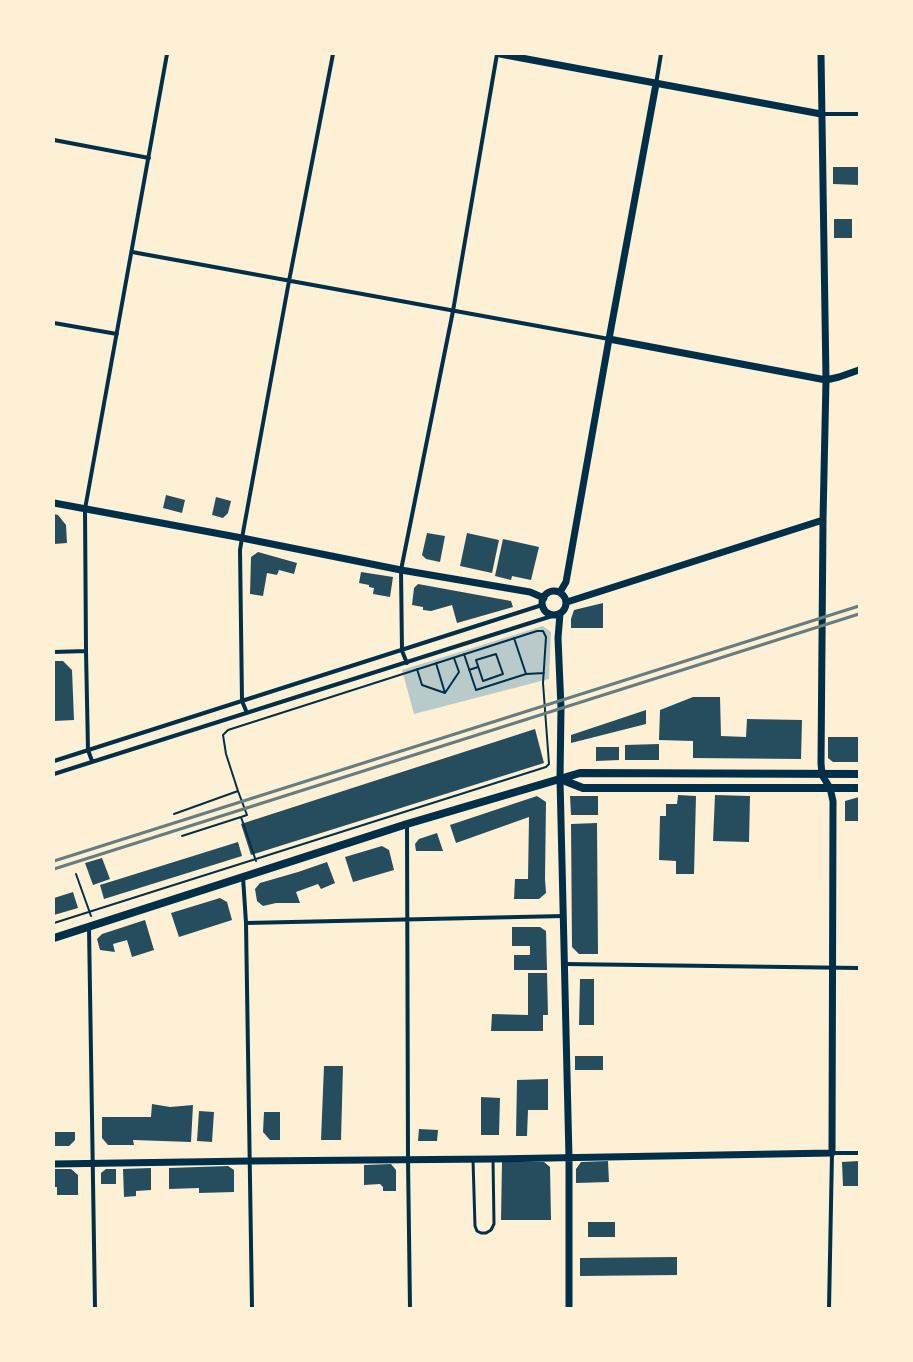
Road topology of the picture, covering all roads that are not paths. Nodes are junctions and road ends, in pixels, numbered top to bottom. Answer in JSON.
{"nodes":[{"id":1,"x":167,"y":54,"type":"edge"},
{"id":2,"x":333,"y":54,"type":"edge"},
{"id":3,"x":497,"y":54,"type":"edge"},
{"id":4,"x":500,"y":54,"type":"edge"},
{"id":5,"x":661,"y":54,"type":"edge"},
{"id":6,"x":821,"y":54,"type":"edge"},
{"id":7,"x":656,"y":84,"type":"junction"},
{"id":8,"x":821,"y":114,"type":"junction"},
{"id":9,"x":859,"y":114,"type":"edge"},
{"id":10,"x":54,"y":140,"type":"edge"},
{"id":11,"x":149,"y":158,"type":"junction"},
{"id":12,"x":132,"y":252,"type":"junction"},
{"id":13,"x":289,"y":281,"type":"junction"},
{"id":14,"x":453,"y":312,"type":"junction"},
{"id":15,"x":54,"y":323,"type":"edge"},
{"id":16,"x":117,"y":334,"type":"junction"},
{"id":17,"x":608,"y":339,"type":"junction"},
{"id":18,"x":859,"y":370,"type":"edge"},
{"id":19,"x":826,"y":380,"type":"junction"},
{"id":20,"x":54,"y":503,"type":"edge"},
{"id":21,"x":85,"y":509,"type":"junction"},
{"id":22,"x":823,"y":520,"type":"junction"},
{"id":23,"x":242,"y":538,"type":"junction"},
{"id":24,"x":401,"y":570,"type":"junction"},
{"id":25,"x":560,"y":592,"type":"junction"},
{"id":26,"x":543,"y":601,"type":"junction"},
{"id":27,"x":567,"y":602,"type":"junction"},
{"id":28,"x":556,"y":615,"type":"junction"},
{"id":29,"x":86,"y":651,"type":"junction"},
{"id":30,"x":402,"y":651,"type":"junction"},
{"id":31,"x":54,"y":652,"type":"edge"},
{"id":32,"x":407,"y":663,"type":"junction"},
{"id":33,"x":242,"y":701,"type":"junction"},
{"id":34,"x":247,"y":713,"type":"junction"},
{"id":35,"x":88,"y":750,"type":"junction"},
{"id":36,"x":54,"y":761,"type":"edge"},
{"id":37,"x":92,"y":761,"type":"junction"},
{"id":38,"x":54,"y":774,"type":"edge"},
{"id":39,"x":859,"y":774,"type":"edge"},
{"id":40,"x":822,"y":775,"type":"junction"},
{"id":41,"x":560,"y":779,"type":"junction"},
{"id":42,"x":830,"y":788,"type":"junction"},
{"id":43,"x":859,"y":788,"type":"edge"},
{"id":44,"x":407,"y":824,"type":"junction"},
{"id":45,"x":243,"y":877,"type":"junction"},
{"id":46,"x":564,"y":916,"type":"junction"},
{"id":47,"x":407,"y":919,"type":"junction"},
{"id":48,"x":246,"y":923,"type":"junction"},
{"id":49,"x":92,"y":926,"type":"junction"},
{"id":50,"x":54,"y":938,"type":"edge"},
{"id":51,"x":565,"y":964,"type":"junction"},
{"id":52,"x":832,"y":968,"type":"junction"},
{"id":53,"x":859,"y":968,"type":"edge"},
{"id":54,"x":832,"y":1153,"type":"junction"},
{"id":55,"x":859,"y":1153,"type":"edge"},
{"id":56,"x":569,"y":1158,"type":"junction"},
{"id":57,"x":473,"y":1159,"type":"junction"},
{"id":58,"x":408,"y":1160,"type":"junction"},
{"id":59,"x":493,"y":1160,"type":"junction"},
{"id":60,"x":250,"y":1161,"type":"junction"},
{"id":61,"x":54,"y":1164,"type":"edge"},
{"id":62,"x":92,"y":1164,"type":"junction"},
{"id":63,"x":95,"y":1308,"type":"edge"},
{"id":64,"x":252,"y":1308,"type":"edge"},
{"id":65,"x":410,"y":1308,"type":"edge"},
{"id":66,"x":569,"y":1308,"type":"edge"},
{"id":67,"x":829,"y":1308,"type":"edge"}],
"edges":[{"from":1,"to":11,"type":"street"},
{"from":2,"to":13,"type":"street"},
{"from":3,"to":14,"type":"street"},
{"from":4,"to":7,"type":"street"},
{"from":5,"to":7,"type":"street"},
{"from":6,"to":8,"type":"street"},
{"from":7,"to":8,"type":"street"},
{"from":7,"to":17,"type":"street"},
{"from":8,"to":9,"type":"street"},
{"from":8,"to":19,"type":"street"},
{"from":10,"to":11,"type":"street"},
{"from":11,"to":12,"type":"street"},
{"from":12,"to":13,"type":"street"},
{"from":12,"to":16,"type":"street"},
{"from":13,"to":14,"type":"street"},
{"from":13,"to":23,"type":"street"},
{"from":14,"to":17,"type":"street"},
{"from":14,"to":24,"type":"street"},
{"from":15,"to":16,"type":"street"},
{"from":16,"to":21,"type":"street"},
{"from":17,"to":19,"type":"street"},
{"from":17,"to":25,"type":"street"},
{"from":18,"to":19,"type":"street"},
{"from":19,"to":22,"type":"street"},
{"from":20,"to":21,"type":"street"},
{"from":21,"to":23,"type":"street"},
{"from":21,"to":29,"type":"street"},
{"from":22,"to":27,"type":"street"},
{"from":22,"to":40,"type":"street"},
{"from":23,"to":24,"type":"street"},
{"from":23,"to":33,"type":"street"},
{"from":24,"to":26,"type":"street"},
{"from":24,"to":30,"type":"street"},
{"from":25,"to":26,"type":"street"},
{"from":25,"to":27,"type":"street"},
{"from":26,"to":28,"type":"street"},
{"from":26,"to":30,"type":"street"},
{"from":27,"to":28,"type":"street"},
{"from":28,"to":32,"type":"street"},
{"from":28,"to":41,"type":"street"},
{"from":29,"to":31,"type":"street"},
{"from":29,"to":35,"type":"street"},
{"from":30,"to":32,"type":"street"},
{"from":30,"to":33,"type":"street"},
{"from":32,"to":34,"type":"street"},
{"from":33,"to":34,"type":"street"},
{"from":33,"to":35,"type":"street"},
{"from":34,"to":37,"type":"street"},
{"from":35,"to":36,"type":"street"},
{"from":35,"to":37,"type":"street"},
{"from":37,"to":38,"type":"street"},
{"from":39,"to":40,"type":"main road"},
{"from":40,"to":41,"type":"main road"},
{"from":40,"to":42,"type":"street"},
{"from":41,"to":42,"type":"main road"},
{"from":41,"to":44,"type":"main road"},
{"from":41,"to":46,"type":"street"},
{"from":42,"to":43,"type":"main road"},
{"from":42,"to":52,"type":"street"},
{"from":44,"to":45,"type":"main road"},
{"from":44,"to":47,"type":"street"},
{"from":45,"to":48,"type":"street"},
{"from":45,"to":49,"type":"main road"},
{"from":46,"to":47,"type":"street"},
{"from":46,"to":51,"type":"street"},
{"from":47,"to":48,"type":"street"},
{"from":47,"to":58,"type":"street"},
{"from":48,"to":60,"type":"street"},
{"from":49,"to":50,"type":"main road"},
{"from":49,"to":62,"type":"street"},
{"from":51,"to":52,"type":"street"},
{"from":51,"to":56,"type":"street"},
{"from":52,"to":53,"type":"street"},
{"from":52,"to":54,"type":"street"},
{"from":54,"to":55,"type":"street"},
{"from":54,"to":56,"type":"street"},
{"from":54,"to":67,"type":"street"},
{"from":56,"to":59,"type":"street"},
{"from":56,"to":66,"type":"street"},
{"from":57,"to":58,"type":"street"},
{"from":57,"to":59,"type":"street"},
{"from":57,"to":59,"type":"lane"},
{"from":58,"to":60,"type":"street"},
{"from":58,"to":65,"type":"street"},
{"from":60,"to":62,"type":"street"},
{"from":60,"to":64,"type":"street"},
{"from":61,"to":62,"type":"street"},
{"from":62,"to":63,"type":"street"}]}
